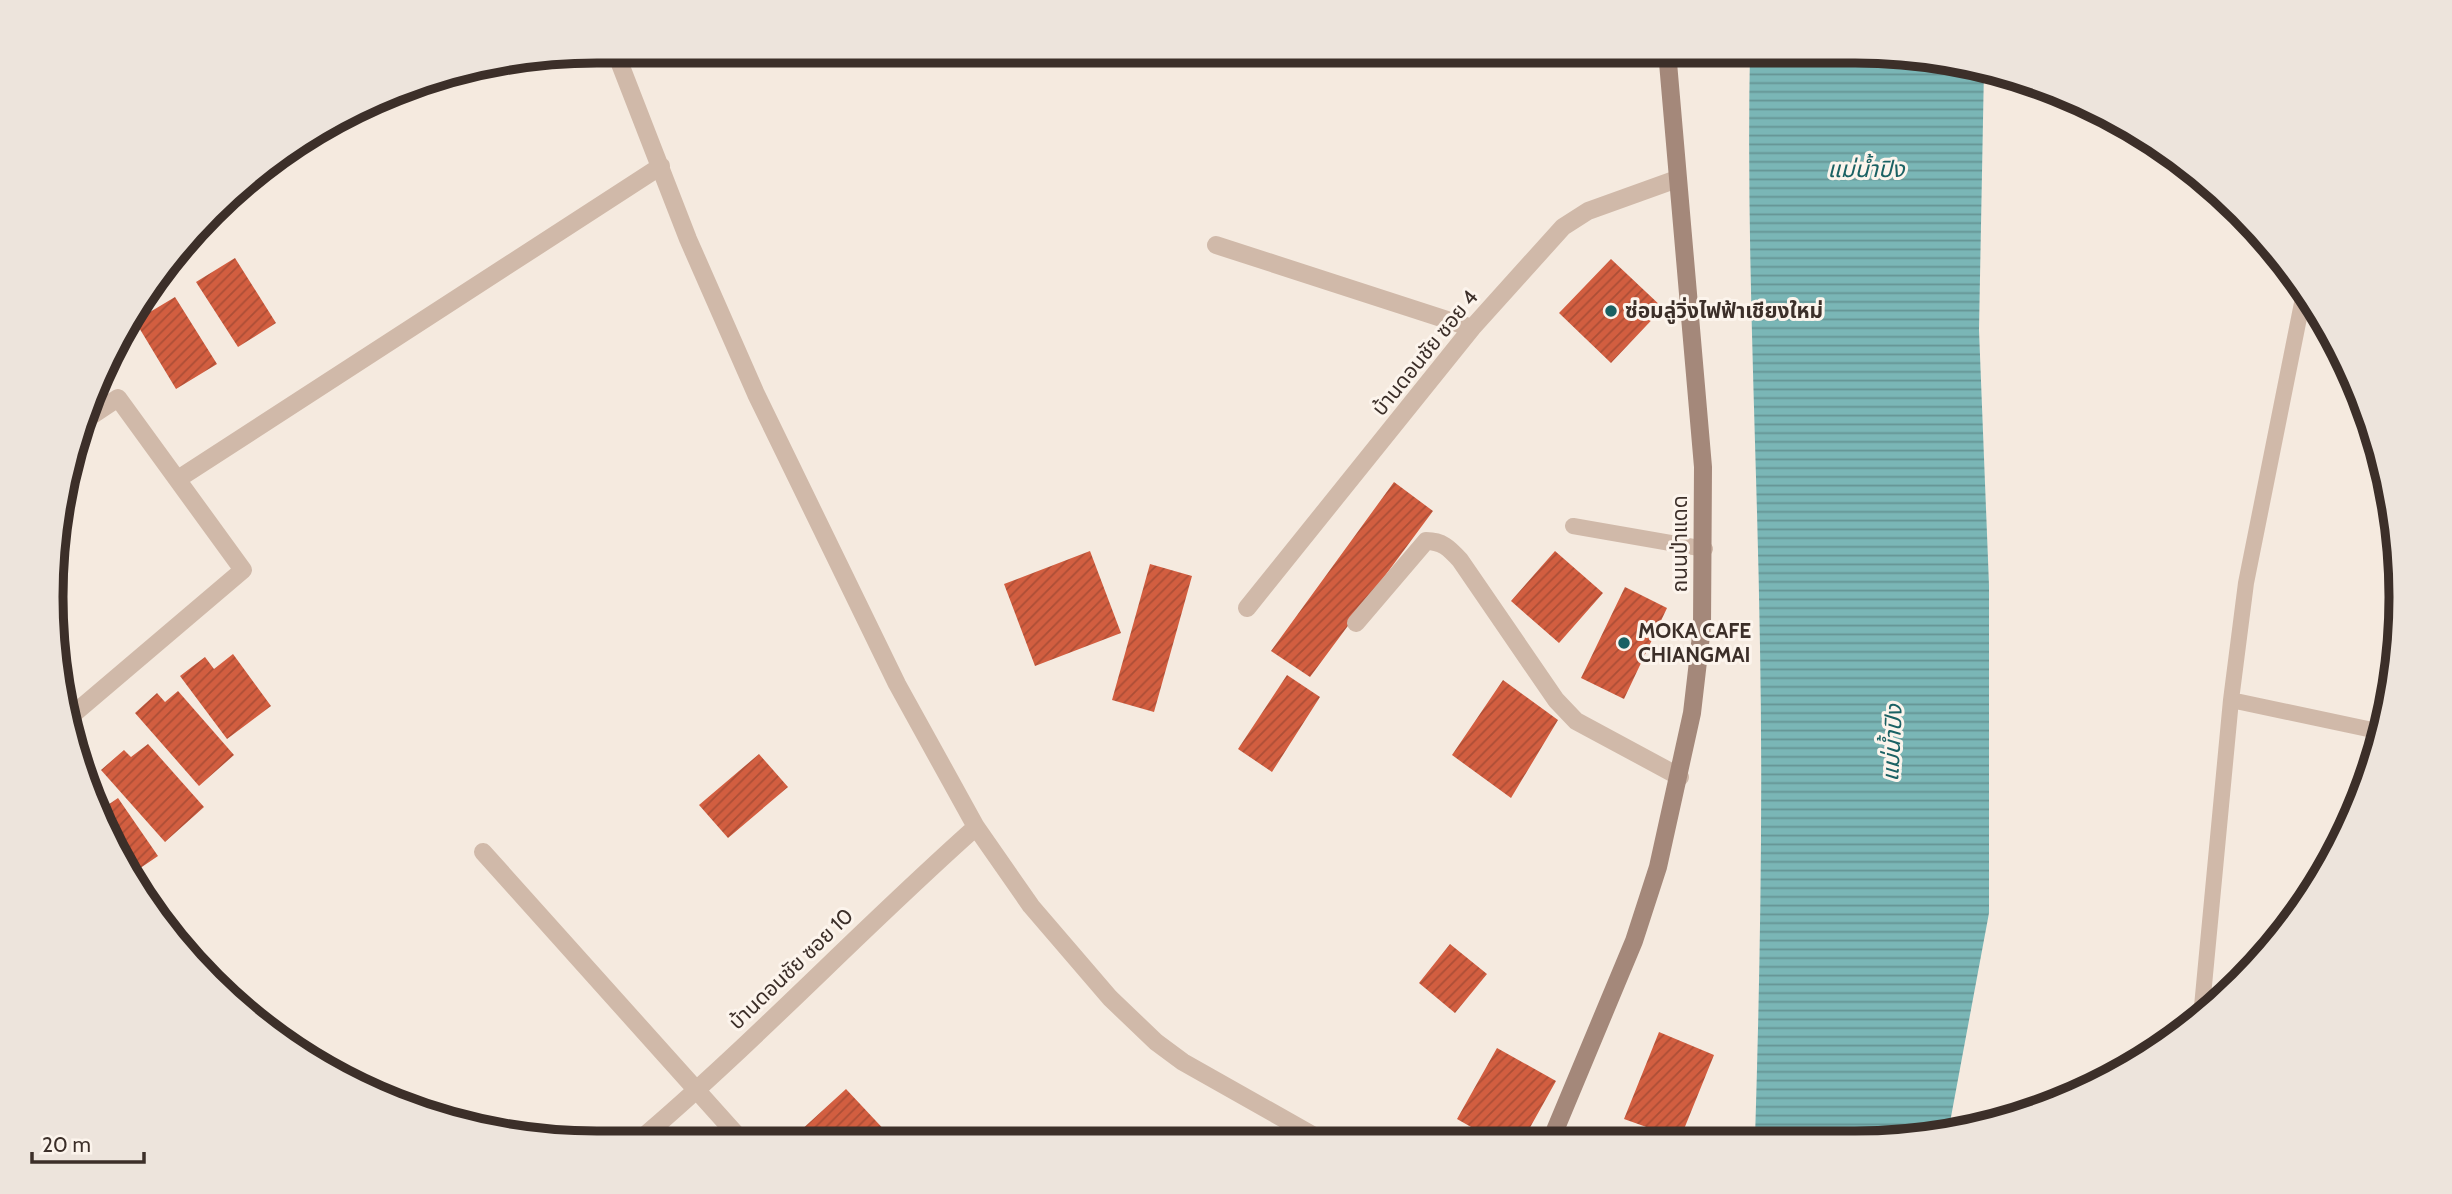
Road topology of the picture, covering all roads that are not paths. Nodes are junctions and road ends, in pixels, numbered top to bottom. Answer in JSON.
{"nodes":[{"id":1,"x":620,"y":63,"type":"edge"},
{"id":2,"x":1668,"y":63,"type":"edge"},
{"id":3,"x":661,"y":166,"type":"junction"},
{"id":4,"x":1677,"y":179,"type":"junction"},
{"id":5,"x":1216,"y":245,"type":"dead end"},
{"id":6,"x":2302,"y":304,"type":"edge"},
{"id":7,"x":1472,"y":327,"type":"junction"},
{"id":8,"x":96,"y":413,"type":"edge"},
{"id":9,"x":178,"y":479,"type":"junction"},
{"id":10,"x":1573,"y":526,"type":"dead end"},
{"id":11,"x":1705,"y":549,"type":"junction"},
{"id":12,"x":1247,"y":608,"type":"dead end"},
{"id":13,"x":1356,"y":623,"type":"dead end"},
{"id":14,"x":2231,"y":700,"type":"junction"},
{"id":15,"x":76,"y":712,"type":"edge"},
{"id":16,"x":2372,"y":730,"type":"edge"},
{"id":17,"x":1680,"y":777,"type":"junction"},
{"id":18,"x":976,"y":827,"type":"junction"},
{"id":19,"x":483,"y":852,"type":"dead end"},
{"id":20,"x":2203,"y":1001,"type":"edge"},
{"id":21,"x":697,"y":1091,"type":"junction"},
{"id":22,"x":650,"y":1131,"type":"edge"},
{"id":23,"x":733,"y":1131,"type":"edge"},
{"id":24,"x":1305,"y":1131,"type":"edge"},
{"id":25,"x":1555,"y":1131,"type":"edge"}],
"edges":[{"from":1,"to":3,"type":"street"},
{"from":2,"to":4,"type":"street","name":"ถนนป่าแดด"},
{"from":3,"to":9,"type":"street"},
{"from":3,"to":18,"type":"street"},
{"from":4,"to":7,"type":"street","name":"บ้านดอนชัย ซอย 4"},
{"from":4,"to":11,"type":"street","name":"ถนนป่าแดด"},
{"from":5,"to":7,"type":"street"},
{"from":6,"to":14,"type":"lane"},
{"from":7,"to":12,"type":"street","name":"บ้านดอนชัย ซอย 4"},
{"from":8,"to":9,"type":"street"},
{"from":9,"to":15,"type":"street"},
{"from":10,"to":11,"type":"lane"},
{"from":11,"to":17,"type":"street","name":"ถนนป่าแดด"},
{"from":13,"to":17,"type":"street"},
{"from":14,"to":16,"type":"lane"},
{"from":14,"to":20,"type":"lane"},
{"from":17,"to":25,"type":"street","name":"ถนนป่าแดด"},
{"from":18,"to":21,"type":"street","name":"บ้านดอนชัย ซอย 10"},
{"from":18,"to":24,"type":"street"},
{"from":19,"to":21,"type":"street"},
{"from":21,"to":22,"type":"street","name":"บ้านดอนชัย ซอย 10"},
{"from":21,"to":23,"type":"street"}]}
